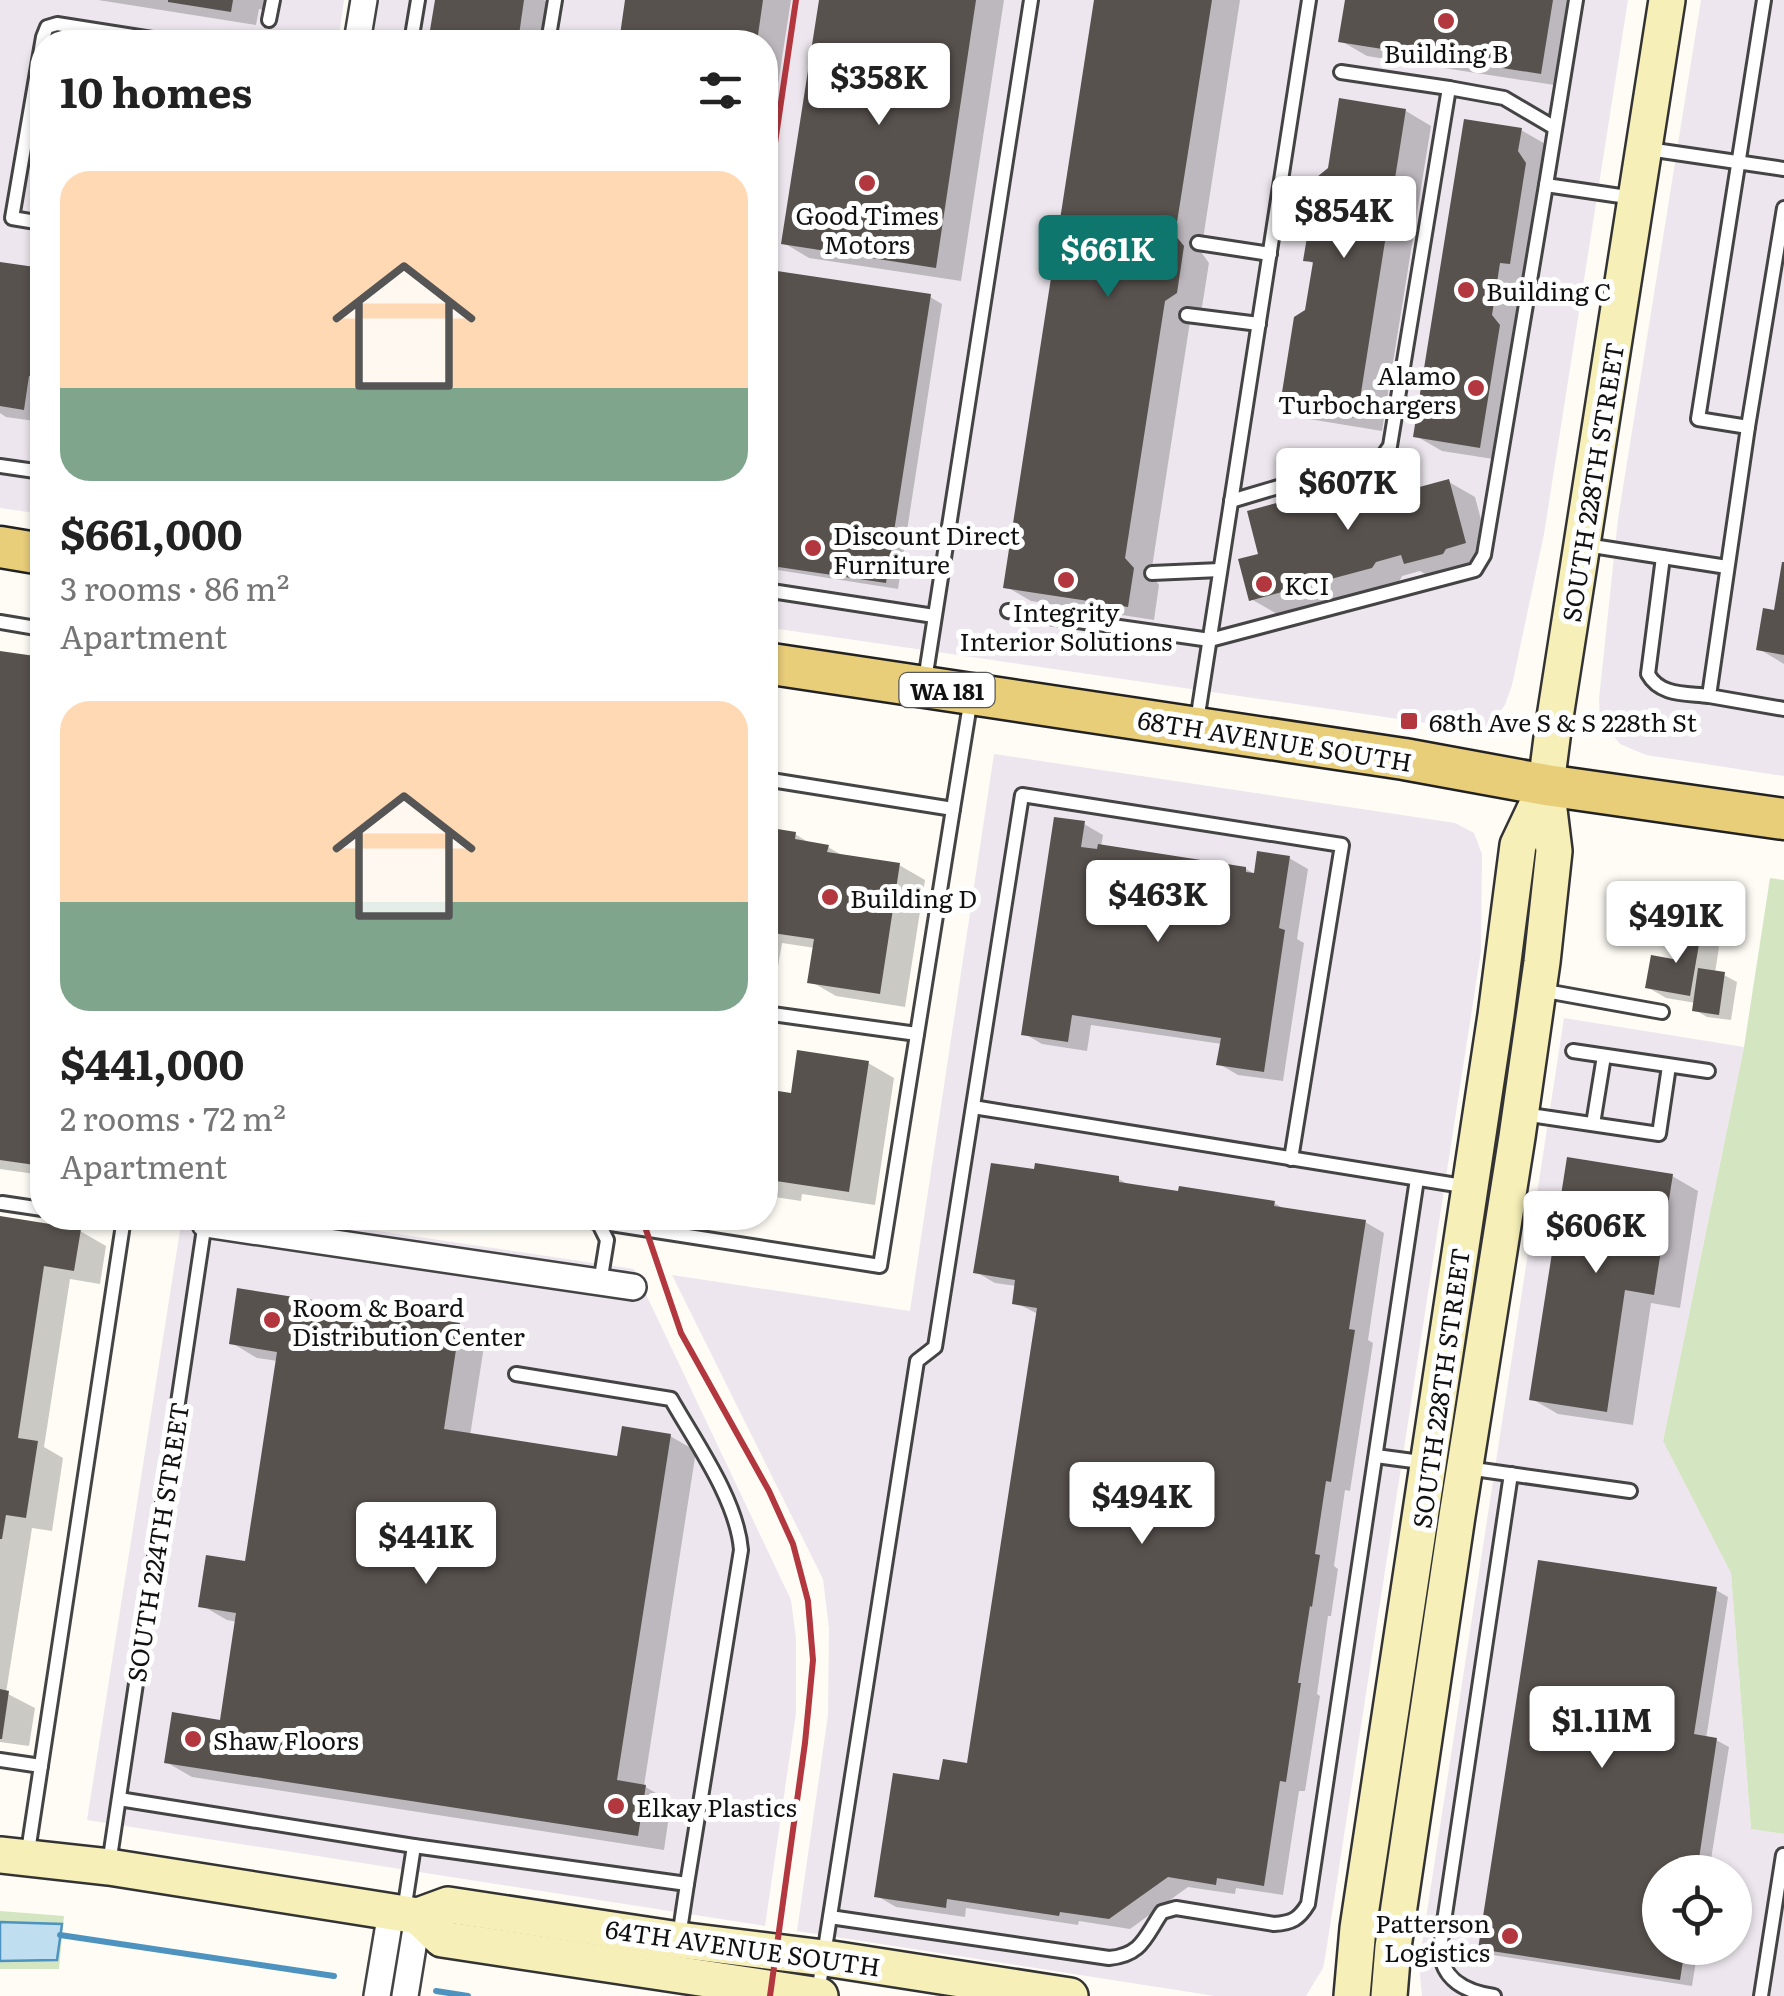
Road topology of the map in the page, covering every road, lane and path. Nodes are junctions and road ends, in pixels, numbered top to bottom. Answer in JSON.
{"nodes":[{"id":1,"x":272,"y":0,"type":"edge"},
{"id":2,"x":364,"y":0,"type":"edge"},
{"id":3,"x":418,"y":0,"type":"edge"},
{"id":4,"x":555,"y":0,"type":"edge"},
{"id":5,"x":1031,"y":0,"type":"edge"},
{"id":6,"x":1309,"y":0,"type":"edge"},
{"id":7,"x":1576,"y":0,"type":"edge"},
{"id":8,"x":1667,"y":0,"type":"edge"},
{"id":9,"x":1764,"y":0,"type":"edge"},
{"id":10,"x":270,"y":20,"type":"dead end"},
{"id":11,"x":46,"y":30,"type":"edge"},
{"id":12,"x":95,"y":30,"type":"edge"},
{"id":13,"x":359,"y":30,"type":"edge"},
{"id":14,"x":413,"y":30,"type":"edge"},
{"id":15,"x":550,"y":30,"type":"edge"},
{"id":16,"x":1341,"y":72,"type":"dead end"},
{"id":17,"x":1450,"y":88,"type":"junction"},
{"id":18,"x":30,"y":113,"type":"edge"},
{"id":19,"x":1555,"y":128,"type":"junction"},
{"id":20,"x":1644,"y":148,"type":"junction"},
{"id":21,"x":1738,"y":162,"type":"junction"},
{"id":22,"x":1784,"y":169,"type":"edge"},
{"id":23,"x":1546,"y":185,"type":"junction"},
{"id":24,"x":1636,"y":198,"type":"junction"},
{"id":25,"x":1784,"y":208,"type":"edge"},
{"id":26,"x":30,"y":221,"type":"edge"},
{"id":27,"x":1198,"y":243,"type":"dead end"},
{"id":28,"x":1270,"y":254,"type":"junction"},
{"id":29,"x":1187,"y":315,"type":"dead end"},
{"id":30,"x":1259,"y":324,"type":"junction"},
{"id":31,"x":1748,"y":427,"type":"junction"},
{"id":32,"x":0,"y":466,"type":"edge"},
{"id":33,"x":30,"y":470,"type":"edge"},
{"id":34,"x":1231,"y":501,"type":"junction"},
{"id":35,"x":1583,"y":544,"type":"junction"},
{"id":36,"x":0,"y":548,"type":"edge"},
{"id":37,"x":30,"y":552,"type":"edge"},
{"id":38,"x":1664,"y":557,"type":"junction"},
{"id":39,"x":1727,"y":567,"type":"junction"},
{"id":40,"x":1220,"y":570,"type":"junction"},
{"id":41,"x":1152,"y":573,"type":"dead end"},
{"id":42,"x":778,"y":592,"type":"edge"},
{"id":43,"x":1008,"y":610,"type":"dead end"},
{"id":44,"x":934,"y":616,"type":"junction"},
{"id":45,"x":0,"y":622,"type":"edge"},
{"id":46,"x":30,"y":627,"type":"edge"},
{"id":47,"x":1210,"y":640,"type":"junction"},
{"id":48,"x":778,"y":665,"type":"edge"},
{"id":49,"x":924,"y":687,"type":"junction"},
{"id":50,"x":972,"y":694,"type":"junction"},
{"id":51,"x":1708,"y":696,"type":"junction"},
{"id":52,"x":1784,"y":709,"type":"edge"},
{"id":53,"x":1196,"y":728,"type":"junction"},
{"id":54,"x":778,"y":782,"type":"edge"},
{"id":55,"x":1546,"y":785,"type":"junction"},
{"id":56,"x":953,"y":809,"type":"junction"},
{"id":57,"x":1784,"y":820,"type":"edge"},
{"id":58,"x":1538,"y":990,"type":"junction"},
{"id":59,"x":1662,"y":1012,"type":"dead end"},
{"id":60,"x":778,"y":1015,"type":"edge"},
{"id":61,"x":917,"y":1034,"type":"junction"},
{"id":62,"x":1572,"y":1051,"type":"dead end"},
{"id":63,"x":1604,"y":1056,"type":"junction"},
{"id":64,"x":1670,"y":1066,"type":"junction"},
{"id":65,"x":1708,"y":1071,"type":"dead end"},
{"id":66,"x":973,"y":1107,"type":"junction"},
{"id":67,"x":1521,"y":1113,"type":"junction"},
{"id":68,"x":1594,"y":1124,"type":"junction"},
{"id":69,"x":1292,"y":1159,"type":"junction"},
{"id":70,"x":1417,"y":1179,"type":"junction"},
{"id":71,"x":1470,"y":1188,"type":"junction"},
{"id":72,"x":2,"y":1203,"type":"edge"},
{"id":73,"x":30,"y":1207,"type":"edge"},
{"id":74,"x":122,"y":1230,"type":"edge"},
{"id":75,"x":204,"y":1230,"type":"edge"},
{"id":76,"x":269,"y":1230,"type":"edge"},
{"id":77,"x":602,"y":1230,"type":"edge"},
{"id":78,"x":649,"y":1230,"type":"edge"},
{"id":79,"x":600,"y":1283,"type":"junction"},
{"id":80,"x":632,"y":1287,"type":"dead end"},
{"id":81,"x":516,"y":1374,"type":"dead end"},
{"id":82,"x":1376,"y":1456,"type":"junction"},
{"id":83,"x":1429,"y":1463,"type":"junction"},
{"id":84,"x":1465,"y":1468,"type":"junction"},
{"id":85,"x":1511,"y":1474,"type":"junction"},
{"id":86,"x":1630,"y":1491,"type":"dead end"},
{"id":87,"x":0,"y":1760,"type":"edge"},
{"id":88,"x":41,"y":1766,"type":"junction"},
{"id":89,"x":119,"y":1799,"type":"junction"},
{"id":90,"x":414,"y":1846,"type":"junction"},
{"id":91,"x":1783,"y":1855,"type":"edge"},
{"id":92,"x":13,"y":1856,"type":"edge"},
{"id":93,"x":109,"y":1867,"type":"junction"},
{"id":94,"x":687,"y":1884,"type":"junction"},
{"id":95,"x":404,"y":1914,"type":"junction"},
{"id":96,"x":830,"y":1916,"type":"junction"},
{"id":97,"x":689,"y":1953,"type":"junction"},
{"id":98,"x":824,"y":1957,"type":"junction"},
{"id":99,"x":732,"y":1983,"type":"junction"},
{"id":100,"x":377,"y":1996,"type":"edge"},
{"id":101,"x":405,"y":1996,"type":"edge"},
{"id":102,"x":814,"y":1996,"type":"edge"},
{"id":103,"x":1070,"y":1996,"type":"edge"},
{"id":104,"x":1352,"y":1996,"type":"edge"},
{"id":105,"x":1389,"y":1996,"type":"edge"},
{"id":106,"x":1494,"y":1996,"type":"edge"},
{"id":107,"x":1762,"y":1996,"type":"edge"}],
"edges":[{"from":1,"to":10,"type":"lane"},
{"from":2,"to":13,"type":"street"},
{"from":3,"to":14,"type":"lane"},
{"from":4,"to":15,"type":"lane"},
{"from":5,"to":44,"type":"lane"},
{"from":6,"to":28,"type":"lane"},
{"from":7,"to":19,"type":"lane"},
{"from":8,"to":20,"type":"main road","name":"SOUTH 228TH STREET"},
{"from":9,"to":21,"type":"lane"},
{"from":11,"to":12,"type":"lane"},
{"from":16,"to":17,"type":"lane"},
{"from":17,"to":19,"type":"lane"},
{"from":17,"to":34,"type":"lane"},
{"from":18,"to":26,"type":"lane"},
{"from":19,"to":23,"type":"lane"},
{"from":20,"to":21,"type":"lane"},
{"from":20,"to":24,"type":"main road","name":"SOUTH 228TH STREET"},
{"from":21,"to":22,"type":"lane"},
{"from":21,"to":31,"type":"lane"},
{"from":23,"to":24,"type":"lane"},
{"from":23,"to":47,"type":"lane"},
{"from":24,"to":35,"type":"main road","name":"SOUTH 228TH STREET"},
{"from":25,"to":31,"type":"lane"},
{"from":27,"to":28,"type":"lane"},
{"from":28,"to":30,"type":"lane"},
{"from":29,"to":30,"type":"lane"},
{"from":30,"to":34,"type":"lane"},
{"from":31,"to":39,"type":"lane"},
{"from":32,"to":33,"type":"lane"},
{"from":34,"to":40,"type":"lane"},
{"from":35,"to":38,"type":"lane"},
{"from":35,"to":55,"type":"main road","name":"SOUTH 228TH STREET"},
{"from":36,"to":37,"type":"main road"},
{"from":38,"to":39,"type":"lane"},
{"from":38,"to":51,"type":"lane"},
{"from":39,"to":51,"type":"lane"},
{"from":40,"to":41,"type":"lane"},
{"from":40,"to":47,"type":"lane"},
{"from":42,"to":44,"type":"lane"},
{"from":43,"to":47,"type":"lane"},
{"from":44,"to":49,"type":"lane"},
{"from":45,"to":46,"type":"lane"},
{"from":47,"to":53,"type":"lane"},
{"from":48,"to":49,"type":"main road","name":"68TH AVENUE SOUTH","number":"WA 181"},
{"from":49,"to":50,"type":"main road","name":"68TH AVENUE SOUTH","number":"WA 181"},
{"from":50,"to":53,"type":"main road","name":"68TH AVENUE SOUTH","number":"WA 181"},
{"from":50,"to":56,"type":"lane"},
{"from":51,"to":52,"type":"lane"},
{"from":53,"to":55,"type":"main road","name":"68TH AVENUE SOUTH","number":"WA 181"},
{"from":54,"to":56,"type":"lane"},
{"from":55,"to":57,"type":"main road","name":"68TH AVENUE SOUTH","number":"WA 181"},
{"from":55,"to":58,"type":"main road","name":"SOUTH 228TH STREET"},
{"from":55,"to":71,"type":"main road","name":"SOUTH 228TH STREET"},
{"from":56,"to":61,"type":"lane"},
{"from":58,"to":59,"type":"lane"},
{"from":58,"to":67,"type":"main road","name":"SOUTH 228TH STREET"},
{"from":60,"to":61,"type":"lane"},
{"from":61,"to":78,"type":"lane"},
{"from":62,"to":63,"type":"lane"},
{"from":63,"to":64,"type":"lane"},
{"from":63,"to":68,"type":"lane"},
{"from":64,"to":65,"type":"lane"},
{"from":64,"to":68,"type":"lane"},
{"from":66,"to":69,"type":"lane"},
{"from":66,"to":69,"type":"lane"},
{"from":66,"to":96,"type":"lane"},
{"from":67,"to":68,"type":"lane"},
{"from":67,"to":84,"type":"main road","name":"SOUTH 228TH STREET"},
{"from":69,"to":70,"type":"lane"},
{"from":70,"to":71,"type":"lane"},
{"from":70,"to":82,"type":"lane"},
{"from":71,"to":83,"type":"main road","name":"SOUTH 228TH STREET"},
{"from":72,"to":73,"type":"lane"},
{"from":74,"to":88,"type":"lane"},
{"from":75,"to":89,"type":"lane","name":"SOUTH 224TH STREET"},
{"from":76,"to":79,"type":"street"},
{"from":77,"to":79,"type":"lane"},
{"from":79,"to":80,"type":"street"},
{"from":81,"to":94,"type":"lane"},
{"from":82,"to":83,"type":"lane"},
{"from":82,"to":96,"type":"lane"},
{"from":83,"to":84,"type":"lane"},
{"from":83,"to":104,"type":"main road","name":"SOUTH 228TH STREET"},
{"from":84,"to":85,"type":"lane"},
{"from":84,"to":105,"type":"main road","name":"SOUTH 228TH STREET"},
{"from":85,"to":86,"type":"lane"},
{"from":85,"to":106,"type":"lane"},
{"from":87,"to":88,"type":"lane"},
{"from":88,"to":92,"type":"lane"},
{"from":89,"to":90,"type":"lane"},
{"from":89,"to":93,"type":"lane","name":"SOUTH 224TH STREET"},
{"from":90,"to":94,"type":"lane"},
{"from":90,"to":95,"type":"lane"},
{"from":91,"to":107,"type":"lane"},
{"from":92,"to":93,"type":"main road","name":"64TH AVENUE SOUTH"},
{"from":93,"to":95,"type":"main road","name":"64TH AVENUE SOUTH"},
{"from":94,"to":97,"type":"lane"},
{"from":95,"to":97,"type":"main road","name":"64TH AVENUE SOUTH"},
{"from":95,"to":99,"type":"main road","name":"64TH AVENUE SOUTH"},
{"from":95,"to":100,"type":"street"},
{"from":95,"to":101,"type":"street"},
{"from":96,"to":98,"type":"lane"},
{"from":97,"to":98,"type":"main road","name":"64TH AVENUE SOUTH"},
{"from":97,"to":99,"type":"lane"},
{"from":98,"to":102,"type":"lane"},
{"from":98,"to":103,"type":"main road","name":"64TH AVENUE SOUTH"},
{"from":99,"to":102,"type":"main road","name":"64TH AVENUE SOUTH"}]}
